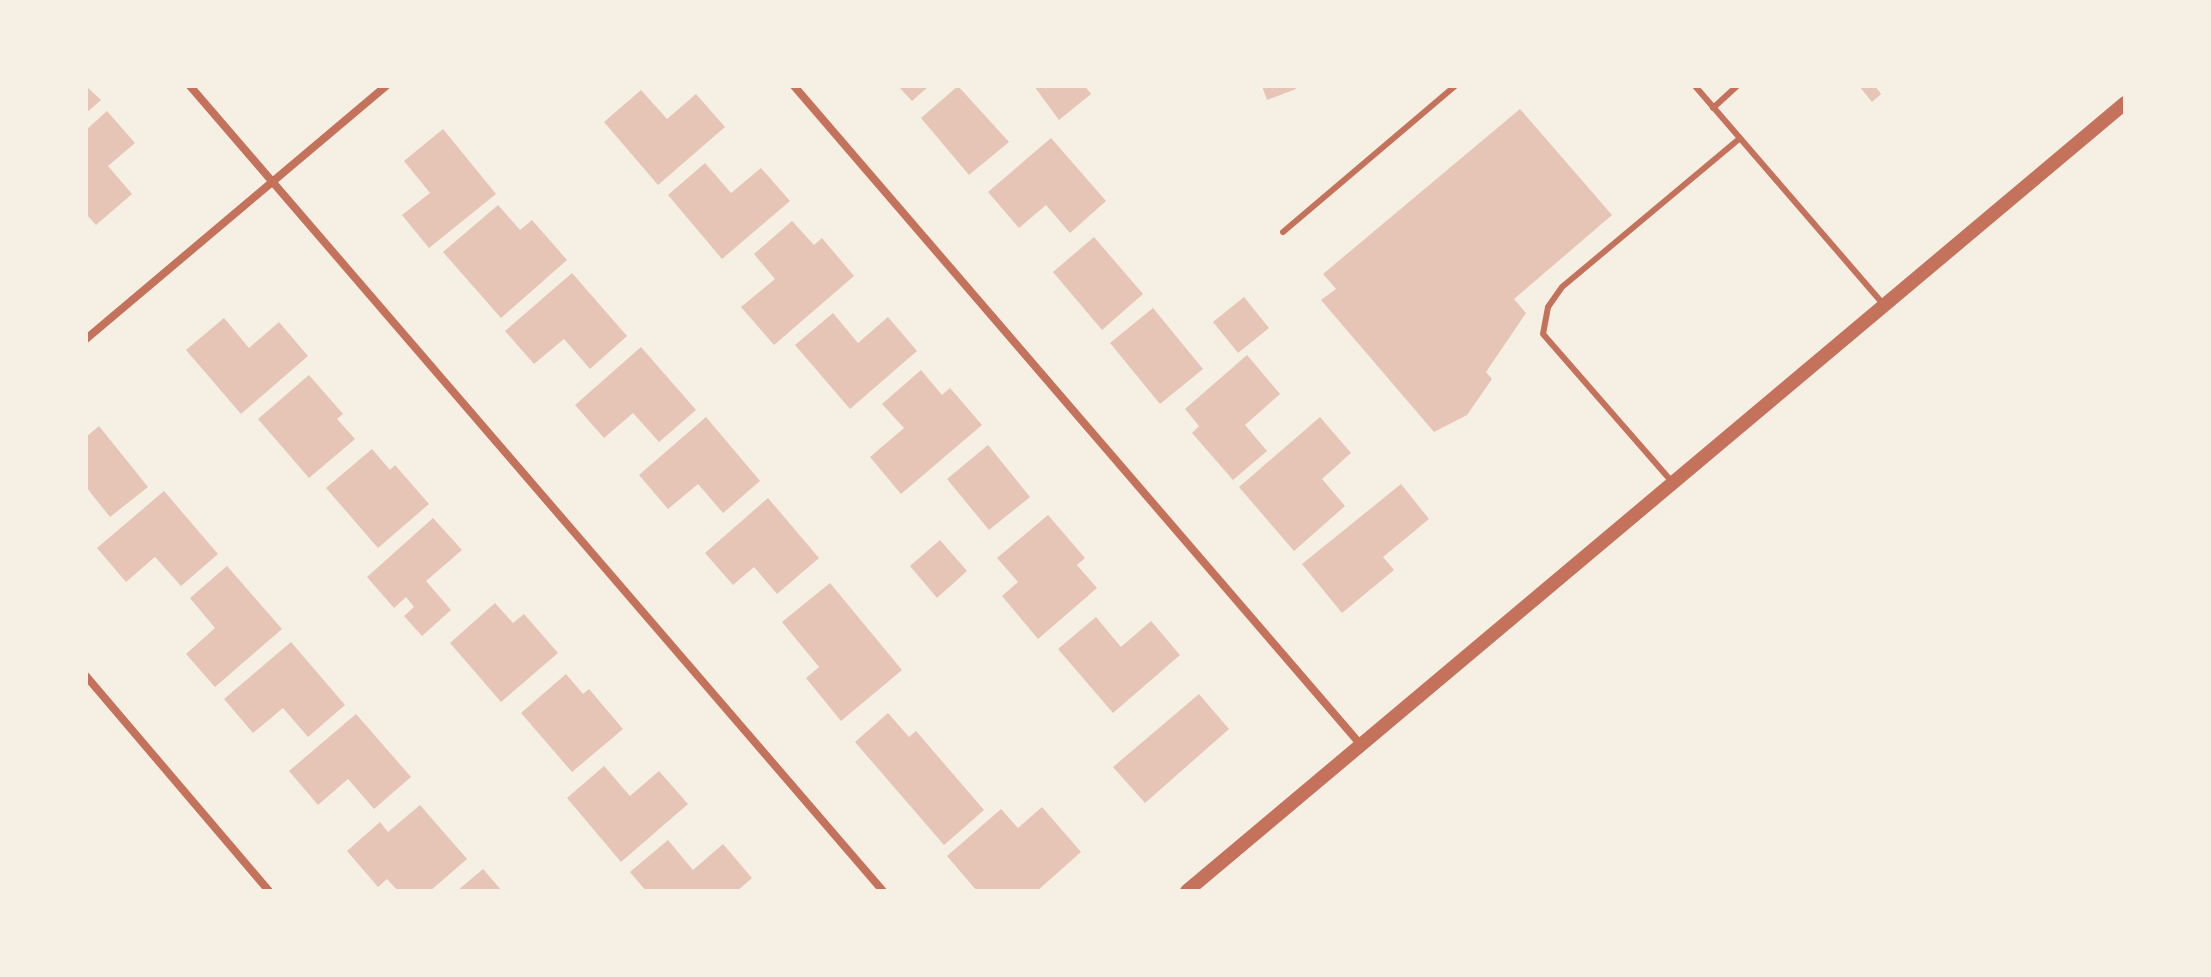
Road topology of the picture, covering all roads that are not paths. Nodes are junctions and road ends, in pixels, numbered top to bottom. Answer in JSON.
{"nodes":[{"id":1,"x":190,"y":86,"type":"edge"},
{"id":2,"x":386,"y":86,"type":"edge"},
{"id":3,"x":794,"y":86,"type":"edge"},
{"id":4,"x":1455,"y":86,"type":"edge"},
{"id":5,"x":1695,"y":86,"type":"edge"},
{"id":6,"x":1737,"y":86,"type":"edge"},
{"id":7,"x":2125,"y":103,"type":"edge"},
{"id":8,"x":1713,"y":108,"type":"junction"},
{"id":9,"x":1739,"y":139,"type":"junction"},
{"id":10,"x":272,"y":183,"type":"junction"},
{"id":11,"x":1283,"y":232,"type":"dead end"},
{"id":12,"x":1884,"y":305,"type":"junction"},
{"id":13,"x":86,"y":339,"type":"edge"},
{"id":14,"x":1673,"y":483,"type":"junction"},
{"id":15,"x":86,"y":676,"type":"edge"},
{"id":16,"x":1361,"y":745,"type":"junction"},
{"id":17,"x":269,"y":891,"type":"edge"},
{"id":18,"x":883,"y":891,"type":"edge"},
{"id":19,"x":1187,"y":891,"type":"edge"}],
"edges":[{"from":1,"to":10,"type":"street"},
{"from":2,"to":10,"type":"street"},
{"from":3,"to":16,"type":"street"},
{"from":4,"to":11,"type":"lane"},
{"from":5,"to":8,"type":"lane"},
{"from":6,"to":8,"type":"lane"},
{"from":7,"to":12,"type":"street"},
{"from":8,"to":9,"type":"lane"},
{"from":9,"to":12,"type":"lane"},
{"from":9,"to":14,"type":"lane"},
{"from":10,"to":13,"type":"street"},
{"from":10,"to":18,"type":"street"},
{"from":12,"to":14,"type":"street"},
{"from":14,"to":16,"type":"street"},
{"from":15,"to":17,"type":"street"},
{"from":16,"to":19,"type":"street"}]}
